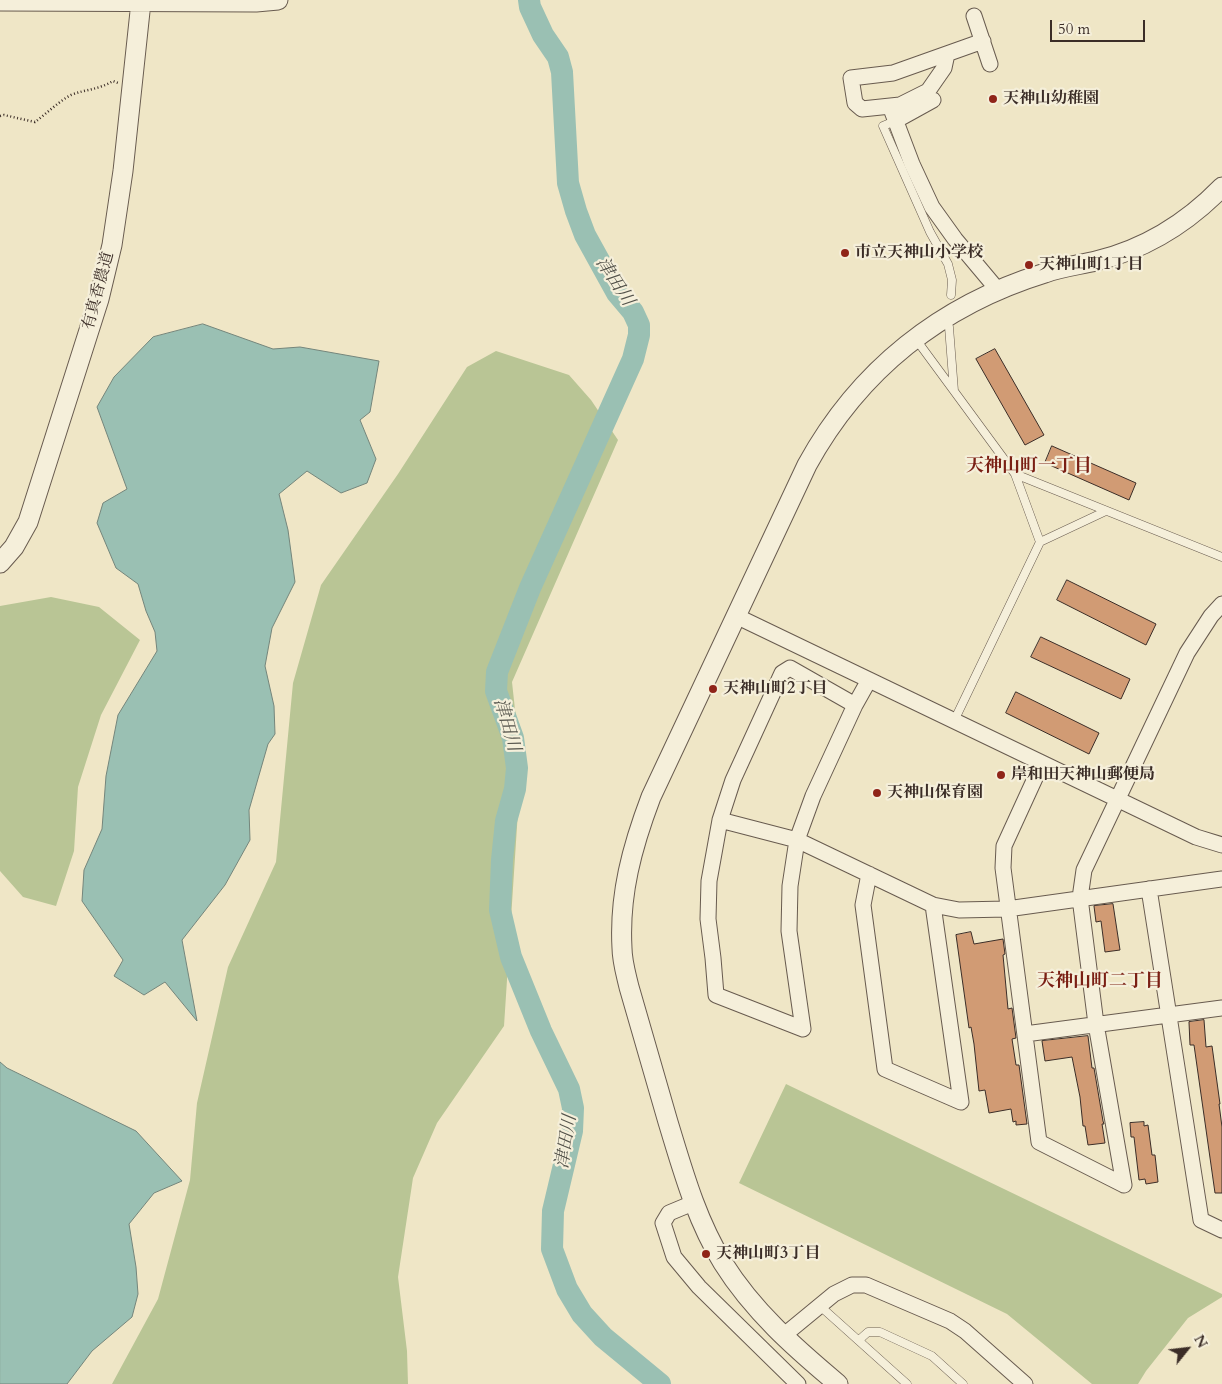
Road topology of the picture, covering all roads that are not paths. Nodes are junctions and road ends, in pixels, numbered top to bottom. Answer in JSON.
{"nodes":[{"id":1,"x":278,"y":0,"type":"edge"},
{"id":2,"x":0,"y":1,"type":"edge"},
{"id":3,"x":141,"y":2,"type":"junction"},
{"id":4,"x":974,"y":16,"type":"dead end"},
{"id":5,"x":982,"y":41,"type":"junction"},
{"id":6,"x":947,"y":54,"type":"junction"},
{"id":7,"x":990,"y":64,"type":"dead end"},
{"id":8,"x":933,"y":100,"type":"dead end"},
{"id":9,"x":890,"y":106,"type":"junction"},
{"id":10,"x":895,"y":121,"type":"junction"},
{"id":11,"x":1222,"y":188,"type":"edge"},
{"id":12,"x":997,"y":289,"type":"junction"},
{"id":13,"x":951,"y":295,"type":"dead end"},
{"id":14,"x":949,"y":327,"type":"dead end"},
{"id":15,"x":915,"y":338,"type":"junction"},
{"id":16,"x":954,"y":391,"type":"junction"},
{"id":17,"x":1015,"y":474,"type":"junction"},
{"id":18,"x":1106,"y":511,"type":"junction"},
{"id":19,"x":1040,"y":542,"type":"junction"},
{"id":20,"x":1222,"y":557,"type":"edge"},
{"id":21,"x":0,"y":564,"type":"edge"},
{"id":22,"x":1222,"y":604,"type":"edge"},
{"id":23,"x":736,"y":616,"type":"junction"},
{"id":24,"x":869,"y":680,"type":"junction"},
{"id":25,"x":855,"y":705,"type":"junction"},
{"id":26,"x":954,"y":721,"type":"junction"},
{"id":27,"x":1042,"y":763,"type":"junction"},
{"id":28,"x":1116,"y":799,"type":"junction"},
{"id":29,"x":720,"y":820,"type":"junction"},
{"id":30,"x":797,"y":840,"type":"junction"},
{"id":31,"x":1222,"y":845,"type":"edge"},
{"id":32,"x":869,"y":874,"type":"junction"},
{"id":33,"x":1222,"y":879,"type":"edge"},
{"id":34,"x":1149,"y":889,"type":"junction"},
{"id":35,"x":1080,"y":898,"type":"junction"},
{"id":36,"x":933,"y":904,"type":"junction"},
{"id":37,"x":1007,"y":909,"type":"junction"},
{"id":38,"x":1222,"y":1008,"type":"edge"},
{"id":39,"x":1169,"y":1015,"type":"junction"},
{"id":40,"x":1096,"y":1024,"type":"junction"},
{"id":41,"x":1025,"y":1034,"type":"junction"},
{"id":42,"x":693,"y":1203,"type":"junction"},
{"id":43,"x":1222,"y":1230,"type":"edge"},
{"id":44,"x":820,"y":1306,"type":"junction"},
{"id":45,"x":783,"y":1336,"type":"junction"},
{"id":46,"x":859,"y":1340,"type":"junction"},
{"id":47,"x":798,"y":1384,"type":"edge"},
{"id":48,"x":838,"y":1384,"type":"edge"},
{"id":49,"x":908,"y":1384,"type":"edge"},
{"id":50,"x":963,"y":1384,"type":"edge"},
{"id":51,"x":1025,"y":1384,"type":"edge"}],
"edges":[{"from":1,"to":3,"type":"street"},
{"from":2,"to":3,"type":"street"},
{"from":3,"to":21,"type":"street","name":"有真香農道"},
{"from":4,"to":5,"type":"street"},
{"from":5,"to":6,"type":"street"},
{"from":5,"to":7,"type":"street"},
{"from":6,"to":9,"type":"street"},
{"from":6,"to":9,"type":"street"},
{"from":8,"to":10,"type":"street"},
{"from":9,"to":10,"type":"street"},
{"from":10,"to":12,"type":"street"},
{"from":10,"to":13,"type":"lane"},
{"from":11,"to":12,"type":"street"},
{"from":12,"to":15,"type":"street"},
{"from":14,"to":16,"type":"lane"},
{"from":15,"to":16,"type":"lane"},
{"from":15,"to":23,"type":"street"},
{"from":16,"to":17,"type":"lane"},
{"from":17,"to":18,"type":"lane"},
{"from":17,"to":19,"type":"lane"},
{"from":18,"to":19,"type":"lane"},
{"from":18,"to":20,"type":"lane"},
{"from":19,"to":26,"type":"lane"},
{"from":22,"to":28,"type":"street"},
{"from":23,"to":24,"type":"street"},
{"from":23,"to":42,"type":"street"},
{"from":24,"to":25,"type":"street"},
{"from":24,"to":26,"type":"street"},
{"from":25,"to":29,"type":"street"},
{"from":25,"to":30,"type":"street"},
{"from":26,"to":27,"type":"street"},
{"from":27,"to":28,"type":"street"},
{"from":27,"to":37,"type":"street"},
{"from":28,"to":31,"type":"street"},
{"from":28,"to":35,"type":"street"},
{"from":29,"to":30,"type":"street"},
{"from":29,"to":30,"type":"street"},
{"from":30,"to":32,"type":"street"},
{"from":32,"to":36,"type":"street"},
{"from":32,"to":36,"type":"street"},
{"from":33,"to":34,"type":"street"},
{"from":34,"to":35,"type":"street"},
{"from":34,"to":39,"type":"street"},
{"from":35,"to":37,"type":"street"},
{"from":35,"to":40,"type":"street"},
{"from":36,"to":37,"type":"street"},
{"from":37,"to":41,"type":"street"},
{"from":38,"to":39,"type":"street"},
{"from":39,"to":40,"type":"street"},
{"from":39,"to":43,"type":"street"},
{"from":40,"to":41,"type":"street"},
{"from":40,"to":41,"type":"street"},
{"from":42,"to":45,"type":"street"},
{"from":42,"to":47,"type":"street"},
{"from":44,"to":45,"type":"street"},
{"from":44,"to":46,"type":"lane"},
{"from":44,"to":51,"type":"street"},
{"from":45,"to":48,"type":"street"},
{"from":46,"to":49,"type":"lane"},
{"from":46,"to":50,"type":"lane"}]}
